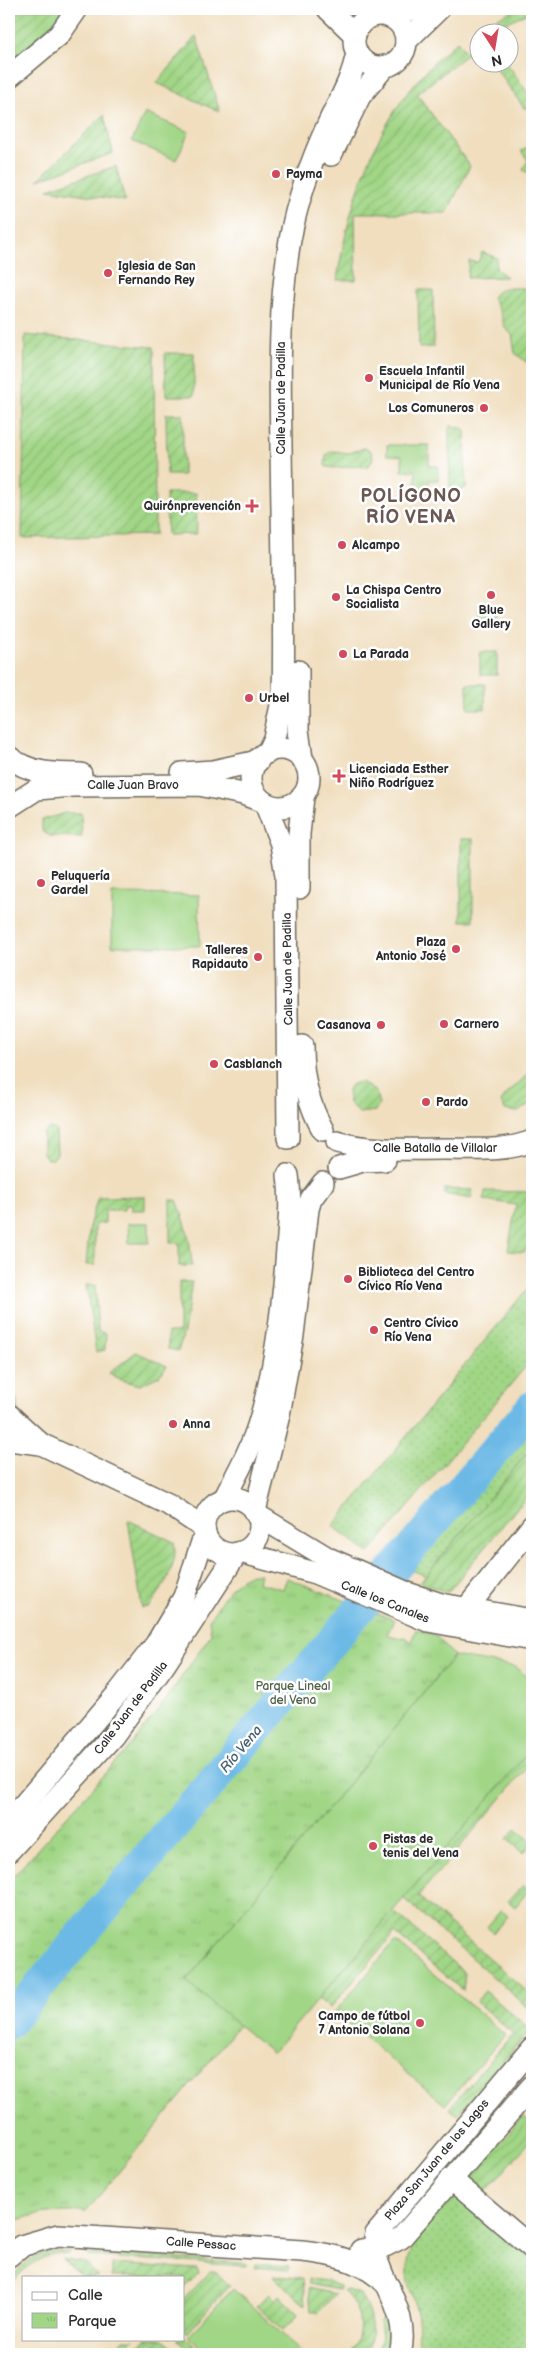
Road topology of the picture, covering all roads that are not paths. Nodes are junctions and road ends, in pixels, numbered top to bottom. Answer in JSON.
{"nodes":[{"id":1,"x":77,"y":9,"type":"edge"},
{"id":2,"x":328,"y":9,"type":"edge"},
{"id":3,"x":412,"y":9,"type":"edge"},
{"id":4,"x":439,"y":9,"type":"edge"},
{"id":5,"x":377,"y":14,"type":"edge"},
{"id":6,"x":406,"y":41,"type":"junction"},
{"id":7,"x":356,"y":44,"type":"junction"},
{"id":8,"x":385,"y":66,"type":"junction"},
{"id":9,"x":9,"y":77,"type":"edge"},
{"id":10,"x":9,"y":757,"type":"edge"},
{"id":11,"x":262,"y":757,"type":"junction"},
{"id":12,"x":302,"y":759,"type":"junction"},
{"id":13,"x":303,"y":796,"type":"junction"},
{"id":14,"x":263,"y":802,"type":"junction"},
{"id":15,"x":9,"y":807,"type":"edge"},
{"id":16,"x":330,"y":1136,"type":"junction"},
{"id":17,"x":288,"y":1138,"type":"junction"},
{"id":18,"x":532,"y":1141,"type":"edge"},
{"id":19,"x":532,"y":1155,"type":"edge"},
{"id":20,"x":339,"y":1168,"type":"junction"},
{"id":21,"x":288,"y":1175,"type":"junction"},
{"id":22,"x":323,"y":1184,"type":"junction"},
{"id":23,"x":9,"y":1415,"type":"edge"},
{"id":24,"x":9,"y":1440,"type":"edge"},
{"id":25,"x":41,"y":1444,"type":"junction"},
{"id":26,"x":222,"y":1500,"type":"junction"},
{"id":27,"x":168,"y":1504,"type":"junction"},
{"id":28,"x":256,"y":1513,"type":"junction"},
{"id":29,"x":532,"y":1526,"type":"edge"},
{"id":30,"x":204,"y":1530,"type":"junction"},
{"id":31,"x":239,"y":1552,"type":"junction"},
{"id":32,"x":349,"y":1577,"type":"junction"},
{"id":33,"x":404,"y":1602,"type":"junction"},
{"id":34,"x":467,"y":1609,"type":"junction"},
{"id":35,"x":532,"y":1620,"type":"edge"},
{"id":36,"x":437,"y":1622,"type":"junction"},
{"id":37,"x":532,"y":1640,"type":"edge"},
{"id":38,"x":9,"y":1822,"type":"edge"},
{"id":39,"x":9,"y":1851,"type":"edge"},
{"id":40,"x":532,"y":2048,"type":"edge"},
{"id":41,"x":508,"y":2076,"type":"junction"},
{"id":42,"x":530,"y":2089,"type":"edge"},
{"id":43,"x":452,"y":2179,"type":"junction"},
{"id":44,"x":374,"y":2248,"type":"junction"},
{"id":45,"x":532,"y":2248,"type":"edge"},
{"id":46,"x":321,"y":2253,"type":"junction"},
{"id":47,"x":9,"y":2256,"type":"edge"},
{"id":48,"x":389,"y":2287,"type":"junction"},
{"id":49,"x":400,"y":2354,"type":"edge"}],
"edges":[{"from":1,"to":9,"type":"street"},
{"from":2,"to":7,"type":"street"},
{"from":3,"to":5,"type":"street"},
{"from":4,"to":6,"type":"street"},
{"from":5,"to":6,"type":"street"},
{"from":5,"to":7,"type":"street"},
{"from":6,"to":8,"type":"street"},
{"from":7,"to":8,"type":"street"},
{"from":7,"to":11,"type":"street","name":"Calle Juan de Padilla"},
{"from":8,"to":12,"type":"street","name":"Calle Juan de Padilla"},
{"from":10,"to":11,"type":"street","name":"Calle Juan Bravo"},
{"from":11,"to":12,"type":"street"},
{"from":11,"to":14,"type":"street"},
{"from":12,"to":13,"type":"street"},
{"from":13,"to":14,"type":"street"},
{"from":13,"to":16,"type":"street","name":"Calle Juan de Padilla"},
{"from":14,"to":15,"type":"street","name":"Calle Juan Bravo"},
{"from":14,"to":17,"type":"street","name":"Calle Juan de Padilla"},
{"from":16,"to":17,"type":"street"},
{"from":16,"to":18,"type":"street","name":"Calle Batalla de Villalar"},
{"from":16,"to":20,"type":"street"},
{"from":17,"to":21,"type":"street"},
{"from":19,"to":20,"type":"street","name":"Calle Batalla de Villalar"},
{"from":20,"to":22,"type":"street"},
{"from":21,"to":22,"type":"street"},
{"from":21,"to":26,"type":"street"},
{"from":22,"to":28,"type":"street"},
{"from":23,"to":25,"type":"street"},
{"from":24,"to":25,"type":"street"},
{"from":25,"to":27,"type":"street"},
{"from":26,"to":27,"type":"street"},
{"from":26,"to":28,"type":"street"},
{"from":26,"to":30,"type":"street"},
{"from":27,"to":30,"type":"street"},
{"from":28,"to":31,"type":"street"},
{"from":28,"to":32,"type":"street","name":"Calle los Canales"},
{"from":29,"to":34,"type":"street"},
{"from":30,"to":31,"type":"street"},
{"from":30,"to":38,"type":"street","name":"Calle Juan de Padilla"},
{"from":31,"to":32,"type":"street","name":"Calle los Canales"},
{"from":31,"to":39,"type":"street","name":"Calle Juan de Padilla"},
{"from":32,"to":33,"type":"street","name":"Calle los Canales"},
{"from":33,"to":34,"type":"street","name":"Calle los Canales"},
{"from":33,"to":36,"type":"street","name":"Calle los Canales"},
{"from":34,"to":35,"type":"street","name":"Calle los Canales"},
{"from":34,"to":36,"type":"street"},
{"from":36,"to":37,"type":"street","name":"Calle los Canales"},
{"from":40,"to":41,"type":"street","name":"Plaza San Juan de los Lagos"},
{"from":41,"to":42,"type":"street","name":"Plaza San Juan de los Lagos"},
{"from":41,"to":44,"type":"street","name":"Plaza San Juan de los Lagos"},
{"from":42,"to":43,"type":"street","name":"Plaza San Juan de los Lagos"},
{"from":43,"to":44,"type":"street","name":"Plaza San Juan de los Lagos"},
{"from":43,"to":45,"type":"street","name":"Plaza San Juan de los Lagos"},
{"from":44,"to":46,"type":"street","name":"Plaza San Juan de los Lagos"},
{"from":44,"to":48,"type":"street"},
{"from":46,"to":47,"type":"street","name":"Calle Pessac"},
{"from":46,"to":48,"type":"street","name":"Calle Pessac"},
{"from":48,"to":49,"type":"street"}]}
